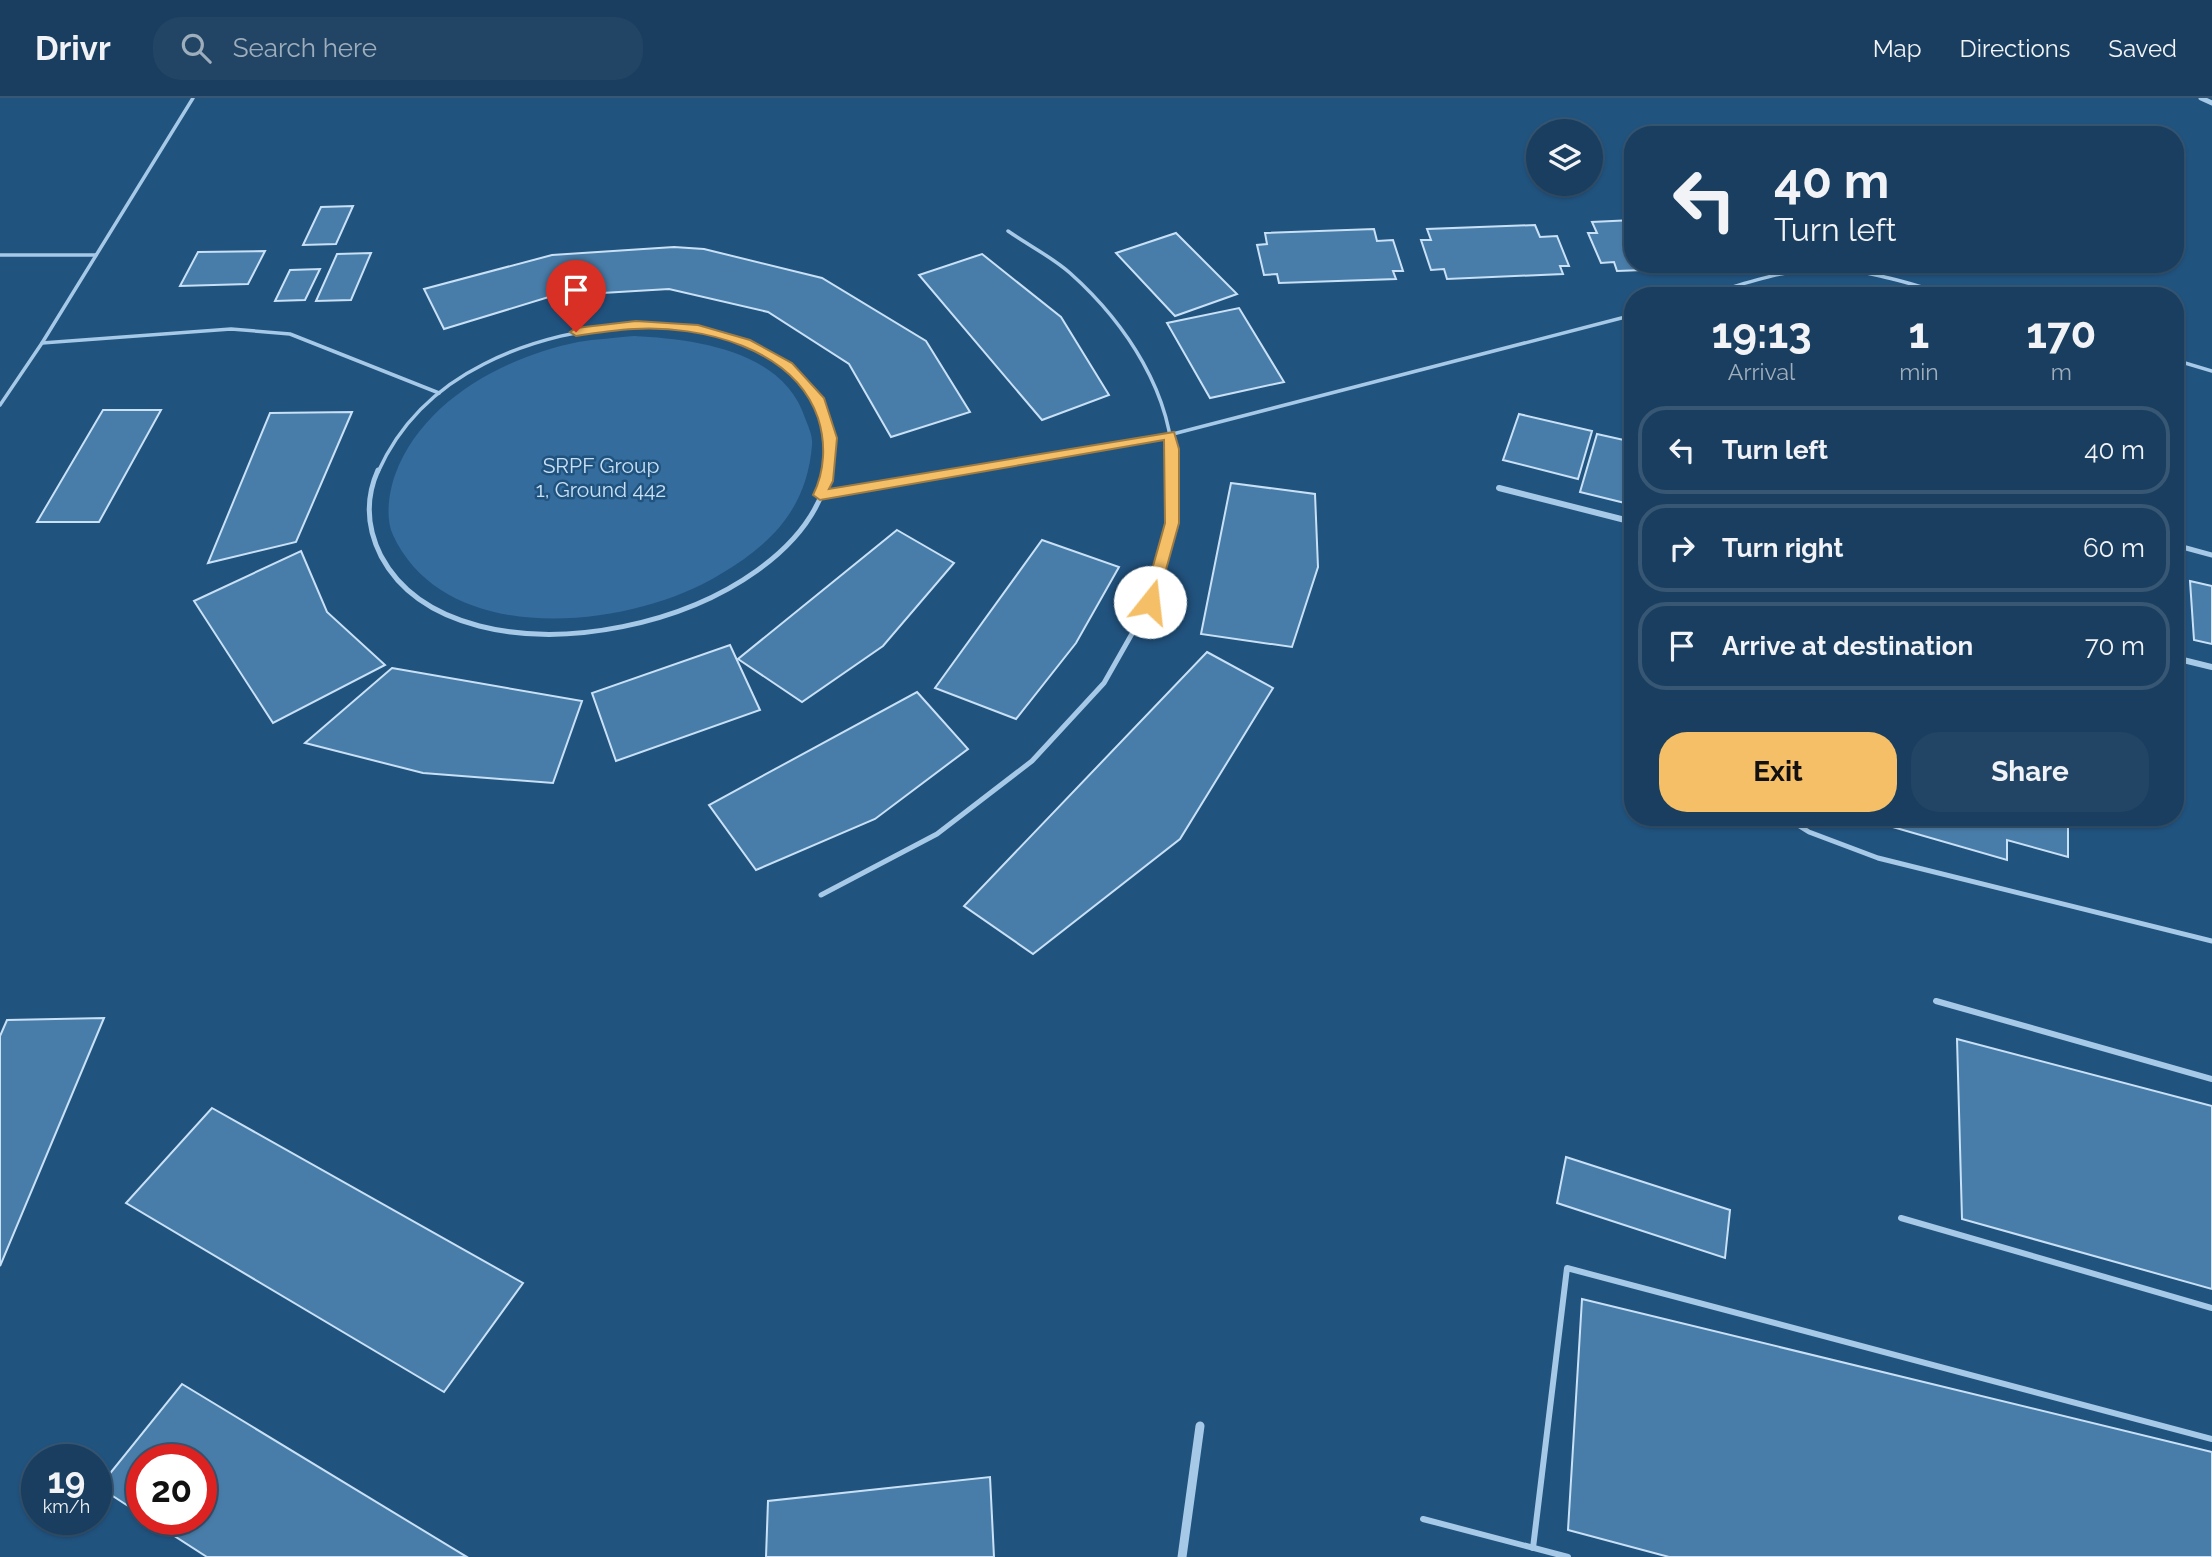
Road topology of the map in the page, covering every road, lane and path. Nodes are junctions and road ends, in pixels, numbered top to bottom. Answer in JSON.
{"nodes":[{"id":1,"x":193,"y":98,"type":"edge"},
{"id":2,"x":2201,"y":98,"type":"edge"},
{"id":3,"x":2212,"y":103,"type":"edge"},
{"id":4,"x":1008,"y":231,"type":"dead end"},
{"id":5,"x":0,"y":255,"type":"edge"},
{"id":6,"x":96,"y":255,"type":"junction"},
{"id":7,"x":1786,"y":273,"type":"edge"},
{"id":8,"x":1856,"y":273,"type":"edge"},
{"id":9,"x":1735,"y":287,"type":"edge"},
{"id":10,"x":1922,"y":287,"type":"edge"},
{"id":11,"x":1624,"y":316,"type":"edge"},
{"id":12,"x":42,"y":343,"type":"junction"},
{"id":13,"x":2184,"y":363,"type":"edge"},
{"id":14,"x":2212,"y":371,"type":"edge"},
{"id":15,"x":439,"y":393,"type":"junction"},
{"id":16,"x":0,"y":405,"type":"edge"},
{"id":17,"x":1169,"y":435,"type":"junction"},
{"id":18,"x":1499,"y":488,"type":"dead end"},
{"id":19,"x":820,"y":495,"type":"junction"},
{"id":20,"x":1624,"y":520,"type":"edge"},
{"id":21,"x":2184,"y":547,"type":"edge"},
{"id":22,"x":2212,"y":555,"type":"edge"},
{"id":23,"x":2184,"y":660,"type":"edge"},
{"id":24,"x":2212,"y":667,"type":"edge"},
{"id":25,"x":1799,"y":826,"type":"edge"},
{"id":26,"x":821,"y":895,"type":"dead end"},
{"id":27,"x":2212,"y":941,"type":"edge"},
{"id":28,"x":1936,"y":1001,"type":"dead end"},
{"id":29,"x":2212,"y":1079,"type":"edge"},
{"id":30,"x":1901,"y":1218,"type":"dead end"},
{"id":31,"x":2212,"y":1308,"type":"edge"},
{"id":32,"x":1200,"y":1426,"type":"dead end"},
{"id":33,"x":2212,"y":1439,"type":"edge"},
{"id":34,"x":1423,"y":1519,"type":"dead end"},
{"id":35,"x":1534,"y":1548,"type":"junction"},
{"id":36,"x":1182,"y":1557,"type":"edge"},
{"id":37,"x":1568,"y":1557,"type":"edge"}],
"edges":[{"from":1,"to":6,"type":"lane"},
{"from":2,"to":3,"type":"street"},
{"from":4,"to":17,"type":"lane"},
{"from":5,"to":6,"type":"lane"},
{"from":6,"to":12,"type":"lane"},
{"from":7,"to":9,"type":"lane"},
{"from":8,"to":10,"type":"lane"},
{"from":11,"to":17,"type":"lane"},
{"from":12,"to":15,"type":"lane"},
{"from":12,"to":16,"type":"lane"},
{"from":13,"to":14,"type":"lane"},
{"from":15,"to":19,"type":"lane"},
{"from":15,"to":19,"type":"lane"},
{"from":17,"to":19,"type":"lane"},
{"from":17,"to":26,"type":"lane"},
{"from":18,"to":20,"type":"street"},
{"from":21,"to":22,"type":"lane"},
{"from":23,"to":24,"type":"street"},
{"from":25,"to":27,"type":"lane"},
{"from":28,"to":29,"type":"lane"},
{"from":30,"to":31,"type":"lane"},
{"from":32,"to":36,"type":"street"},
{"from":33,"to":35,"type":"lane"},
{"from":34,"to":35,"type":"lane"},
{"from":35,"to":37,"type":"lane"}]}
